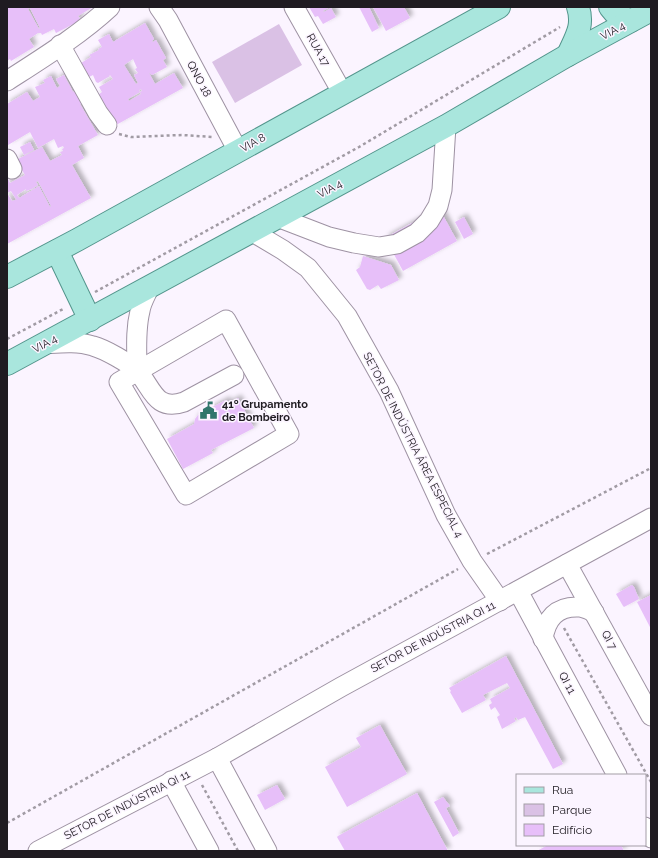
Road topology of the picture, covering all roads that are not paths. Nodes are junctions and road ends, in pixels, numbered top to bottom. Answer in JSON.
{"nodes":[{"id":1,"x":110,"y":7,"type":"edge"},
{"id":2,"x":159,"y":7,"type":"edge"},
{"id":3,"x":294,"y":7,"type":"edge"},
{"id":4,"x":499,"y":7,"type":"edge"},
{"id":5,"x":610,"y":7,"type":"edge"},
{"id":6,"x":651,"y":10,"type":"edge"},
{"id":7,"x":580,"y":11,"type":"edge"},
{"id":8,"x":630,"y":21,"type":"junction"},
{"id":9,"x":60,"y":45,"type":"junction"},
{"id":10,"x":568,"y":55,"type":"junction"},
{"id":11,"x":7,"y":81,"type":"edge"},
{"id":12,"x":343,"y":94,"type":"junction"},
{"id":13,"x":107,"y":125,"type":"road end"},
{"id":14,"x":446,"y":126,"type":"junction"},
{"id":15,"x":235,"y":146,"type":"junction"},
{"id":16,"x":277,"y":217,"type":"junction"},
{"id":17,"x":251,"y":231,"type":"junction"},
{"id":18,"x":56,"y":251,"type":"junction"},
{"id":19,"x":7,"y":277,"type":"edge"},
{"id":20,"x":149,"y":288,"type":"junction"},
{"id":21,"x":90,"y":320,"type":"junction"},
{"id":22,"x":44,"y":344,"type":"junction"},
{"id":23,"x":7,"y":364,"type":"edge"},
{"id":24,"x":137,"y":371,"type":"junction"},
{"id":25,"x":234,"y":375,"type":"dead end"},
{"id":26,"x":651,"y":518,"type":"edge"},
{"id":27,"x":568,"y":564,"type":"junction"},
{"id":28,"x":518,"y":591,"type":"junction"},
{"id":29,"x":500,"y":601,"type":"junction"},
{"id":30,"x":594,"y":612,"type":"junction"},
{"id":31,"x":543,"y":639,"type":"junction"},
{"id":32,"x":651,"y":716,"type":"edge"},
{"id":33,"x":217,"y":758,"type":"junction"},
{"id":34,"x":616,"y":774,"type":"edge"},
{"id":35,"x":171,"y":781,"type":"junction"},
{"id":36,"x":646,"y":829,"type":"edge"},
{"id":37,"x":651,"y":838,"type":"edge"},
{"id":38,"x":38,"y":851,"type":"edge"},
{"id":39,"x":209,"y":851,"type":"edge"},
{"id":40,"x":267,"y":851,"type":"edge"}],
"edges":[{"from":1,"to":9,"type":"street"},
{"from":2,"to":15,"type":"street","name":"QNO 18"},
{"from":3,"to":12,"type":"street","name":"RUA 17"},
{"from":4,"to":12,"type":"main road","name":"VIA 8"},
{"from":5,"to":8,"type":"main road"},
{"from":6,"to":8,"type":"main road","name":"VIA 4"},
{"from":7,"to":10,"type":"main road"},
{"from":8,"to":10,"type":"main road","name":"VIA 4"},
{"from":9,"to":11,"type":"street"},
{"from":9,"to":13,"type":"street"},
{"from":10,"to":14,"type":"main road","name":"VIA 4"},
{"from":12,"to":15,"type":"main road","name":"VIA 8"},
{"from":14,"to":16,"type":"main road","name":"VIA 4"},
{"from":14,"to":16,"type":"street"},
{"from":15,"to":18,"type":"main road","name":"VIA 8"},
{"from":16,"to":17,"type":"main road","name":"VIA 4"},
{"from":17,"to":20,"type":"main road","name":"VIA 4"},
{"from":17,"to":29,"type":"street","name":"SETOR DE INDÚSTRIA ÁREA ESPECIAL 4"},
{"from":18,"to":19,"type":"main road","name":"VIA 8"},
{"from":18,"to":21,"type":"main road"},
{"from":20,"to":21,"type":"main road","name":"VIA 4"},
{"from":20,"to":24,"type":"street"},
{"from":21,"to":22,"type":"main road","name":"VIA 4"},
{"from":22,"to":23,"type":"main road","name":"VIA 4"},
{"from":22,"to":24,"type":"street"},
{"from":24,"to":24,"type":"street"},
{"from":24,"to":25,"type":"street"},
{"from":26,"to":27,"type":"street","name":"SETOR DE INDÚSTRIA QI 11"},
{"from":27,"to":28,"type":"street","name":"SETOR DE INDÚSTRIA QI 11"},
{"from":27,"to":30,"type":"street","name":"QI 7"},
{"from":28,"to":29,"type":"street","name":"SETOR DE INDÚSTRIA QI 11"},
{"from":28,"to":31,"type":"street","name":"QI 11"},
{"from":29,"to":33,"type":"street","name":"SETOR DE INDÚSTRIA QI 11"},
{"from":30,"to":31,"type":"street"},
{"from":30,"to":32,"type":"street","name":"QI 7"},
{"from":31,"to":34,"type":"street","name":"QI 11"},
{"from":33,"to":35,"type":"street","name":"SETOR DE INDÚSTRIA QI 11"},
{"from":33,"to":40,"type":"street"},
{"from":35,"to":38,"type":"street","name":"SETOR DE INDÚSTRIA QI 11"},
{"from":35,"to":39,"type":"street"},
{"from":36,"to":37,"type":"street"}]}
